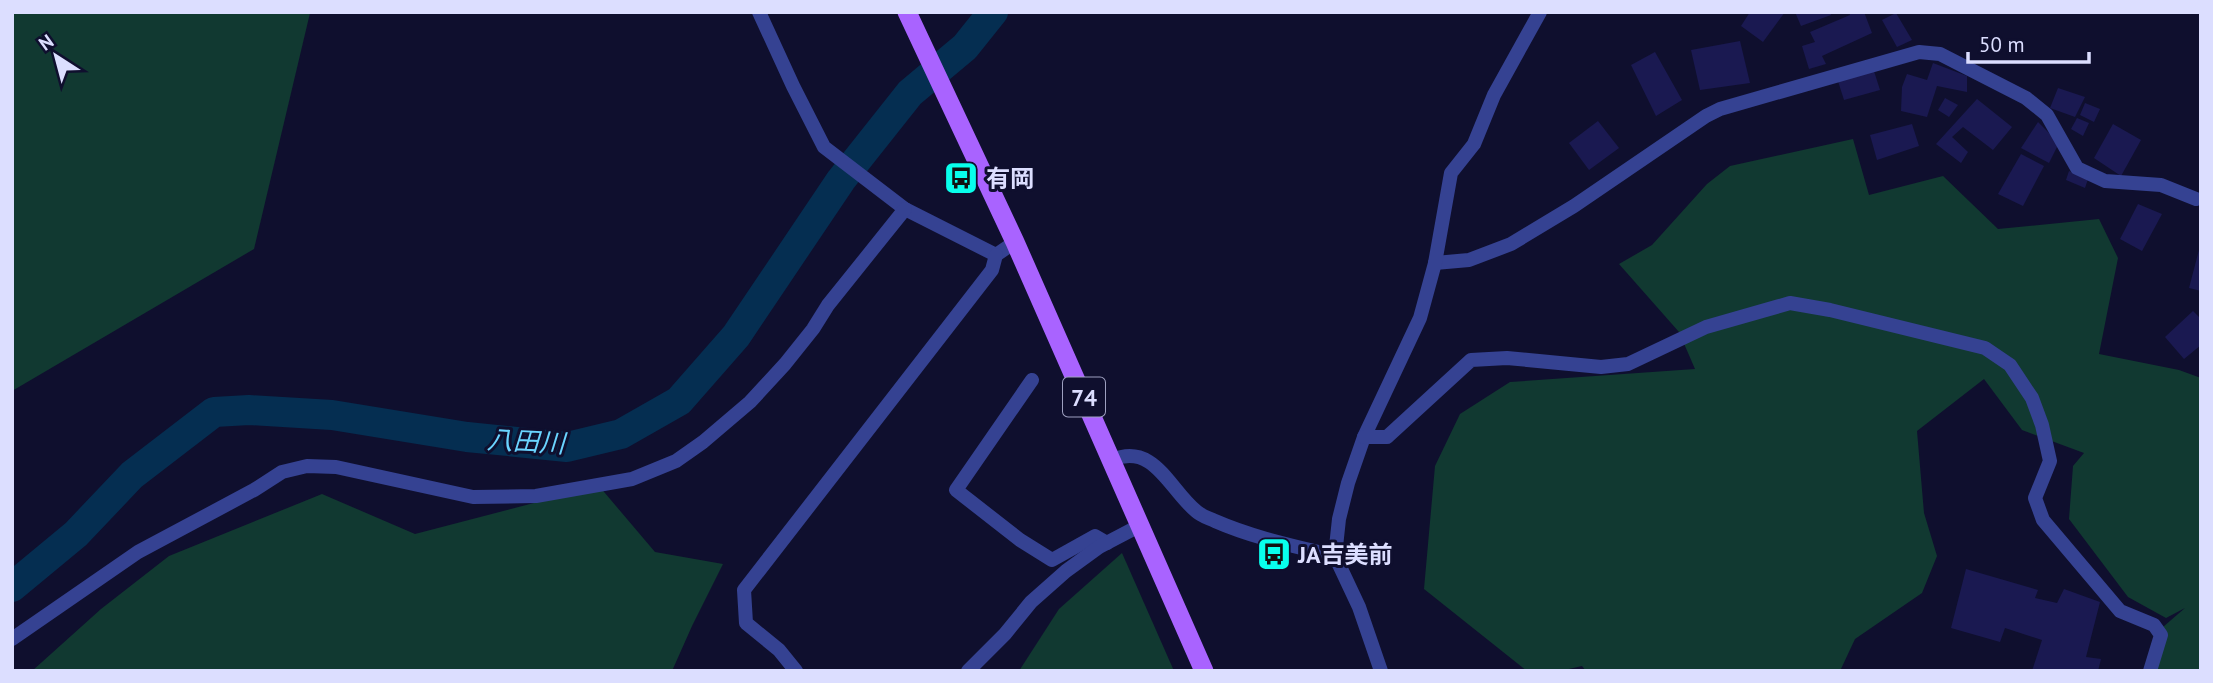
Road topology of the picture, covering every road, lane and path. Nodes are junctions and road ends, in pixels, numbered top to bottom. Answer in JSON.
{"nodes":[{"id":1,"x":760,"y":12,"type":"edge"},
{"id":2,"x":907,"y":12,"type":"edge"},
{"id":3,"x":1540,"y":12,"type":"edge"},
{"id":4,"x":2196,"y":199,"type":"dead end"},
{"id":5,"x":905,"y":209,"type":"junction"},
{"id":6,"x":1015,"y":242,"type":"junction"},
{"id":7,"x":996,"y":255,"type":"junction"},
{"id":8,"x":1435,"y":262,"type":"junction"},
{"id":9,"x":1032,"y":380,"type":"dead end"},
{"id":10,"x":1364,"y":437,"type":"junction"},
{"id":11,"x":1112,"y":460,"type":"junction"},
{"id":12,"x":1139,"y":526,"type":"junction"},
{"id":13,"x":1107,"y":543,"type":"junction"},
{"id":14,"x":1335,"y":555,"type":"junction"},
{"id":15,"x":12,"y":639,"type":"edge"},
{"id":16,"x":796,"y":671,"type":"edge"},
{"id":17,"x":968,"y":671,"type":"edge"},
{"id":18,"x":1204,"y":671,"type":"edge"},
{"id":19,"x":1381,"y":671,"type":"edge"},
{"id":20,"x":2150,"y":671,"type":"edge"}],
"edges":[{"from":1,"to":5,"type":"street"},
{"from":2,"to":6,"type":"main road","number":"74"},
{"from":3,"to":8,"type":"street"},
{"from":4,"to":8,"type":"street"},
{"from":5,"to":7,"type":"street"},
{"from":5,"to":15,"type":"street"},
{"from":6,"to":7,"type":"street"},
{"from":6,"to":11,"type":"main road","number":"74"},
{"from":7,"to":16,"type":"street"},
{"from":8,"to":10,"type":"street"},
{"from":9,"to":13,"type":"street"},
{"from":10,"to":14,"type":"street"},
{"from":10,"to":20,"type":"street"},
{"from":11,"to":12,"type":"main road","number":"74"},
{"from":11,"to":14,"type":"street"},
{"from":12,"to":13,"type":"street"},
{"from":12,"to":18,"type":"main road","number":"74"},
{"from":13,"to":17,"type":"street"},
{"from":14,"to":19,"type":"street"}]}
